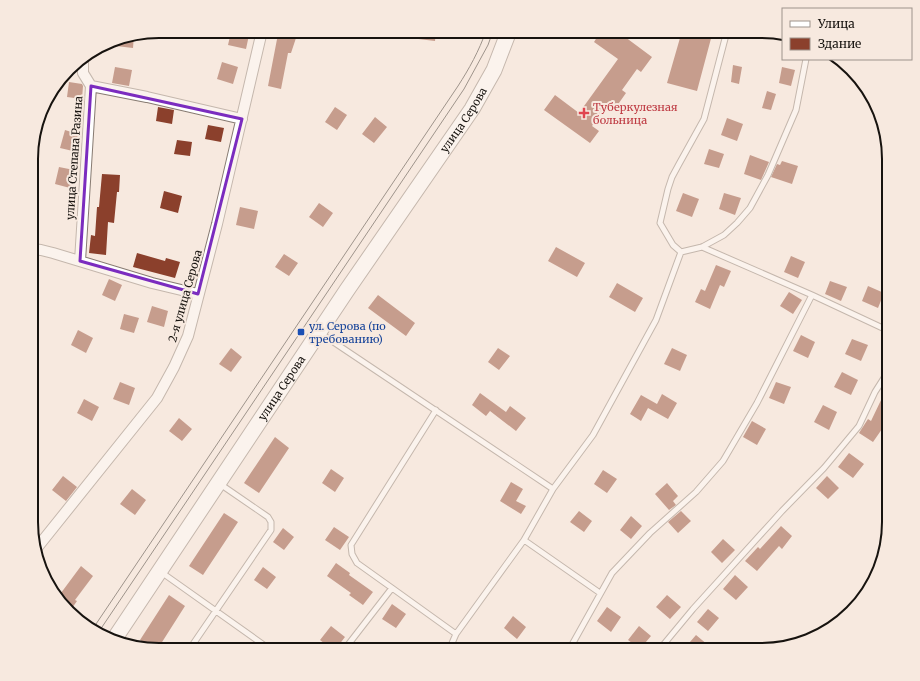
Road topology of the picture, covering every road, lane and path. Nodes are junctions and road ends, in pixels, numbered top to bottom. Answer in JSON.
{"nodes":[{"id":1,"x":260,"y":38,"type":"edge"},
{"id":2,"x":506,"y":38,"type":"edge"},
{"id":3,"x":724,"y":38,"type":"edge"},
{"id":4,"x":806,"y":60,"type":"edge"},
{"id":5,"x":82,"y":65,"type":"edge"},
{"id":6,"x":91,"y":86,"type":"junction"},
{"id":7,"x":242,"y":120,"type":"junction"},
{"id":8,"x":702,"y":247,"type":"junction"},
{"id":9,"x":38,"y":250,"type":"edge"},
{"id":10,"x":681,"y":252,"type":"junction"},
{"id":11,"x":80,"y":261,"type":"junction"},
{"id":12,"x":198,"y":294,"type":"junction"},
{"id":13,"x":812,"y":295,"type":"junction"},
{"id":14,"x":882,"y":328,"type":"edge"},
{"id":15,"x":320,"y":333,"type":"junction"},
{"id":16,"x":882,"y":381,"type":"edge"},
{"id":17,"x":436,"y":410,"type":"junction"},
{"id":18,"x":218,"y":483,"type":"junction"},
{"id":19,"x":553,"y":489,"type":"junction"},
{"id":20,"x":524,"y":540,"type":"junction"},
{"id":21,"x":40,"y":544,"type":"edge"},
{"id":22,"x":160,"y":571,"type":"junction"},
{"id":23,"x":392,"y":588,"type":"junction"},
{"id":24,"x":600,"y":593,"type":"junction"},
{"id":25,"x":216,"y":610,"type":"junction"},
{"id":26,"x":456,"y":634,"type":"junction"},
{"id":27,"x":117,"y":635,"type":"edge"},
{"id":28,"x":194,"y":643,"type":"edge"},
{"id":29,"x":261,"y":643,"type":"edge"},
{"id":30,"x":349,"y":643,"type":"edge"},
{"id":31,"x":452,"y":643,"type":"edge"},
{"id":32,"x":573,"y":643,"type":"edge"},
{"id":33,"x":664,"y":643,"type":"edge"}],
"edges":[{"from":1,"to":7,"type":"street","name":"2-я улица Серова"},
{"from":2,"to":15,"type":"main road","name":"улица Серова"},
{"from":3,"to":10,"type":"lane"},
{"from":4,"to":8,"type":"lane"},
{"from":5,"to":6,"type":"street","name":"улица Степана Разина"},
{"from":6,"to":7,"type":"street"},
{"from":6,"to":11,"type":"street","name":"улица Степана Разина"},
{"from":7,"to":12,"type":"street","name":"2-я улица Серова"},
{"from":8,"to":10,"type":"lane"},
{"from":8,"to":13,"type":"lane"},
{"from":9,"to":11,"type":"street"},
{"from":10,"to":19,"type":"lane"},
{"from":11,"to":12,"type":"street"},
{"from":12,"to":21,"type":"street","name":"2-я улица Серова"},
{"from":13,"to":14,"type":"lane"},
{"from":13,"to":24,"type":"lane"},
{"from":15,"to":17,"type":"lane"},
{"from":15,"to":18,"type":"main road","name":"улица Серова"},
{"from":16,"to":33,"type":"lane"},
{"from":17,"to":19,"type":"lane"},
{"from":17,"to":23,"type":"lane"},
{"from":18,"to":22,"type":"main road","name":"улица Серова"},
{"from":18,"to":25,"type":"lane"},
{"from":19,"to":20,"type":"lane"},
{"from":20,"to":24,"type":"lane"},
{"from":20,"to":26,"type":"lane"},
{"from":22,"to":25,"type":"lane"},
{"from":22,"to":27,"type":"main road","name":"улица Серова"},
{"from":23,"to":26,"type":"lane"},
{"from":23,"to":30,"type":"lane"},
{"from":24,"to":32,"type":"lane"},
{"from":25,"to":28,"type":"lane"},
{"from":25,"to":29,"type":"lane"},
{"from":26,"to":31,"type":"lane"}]}
